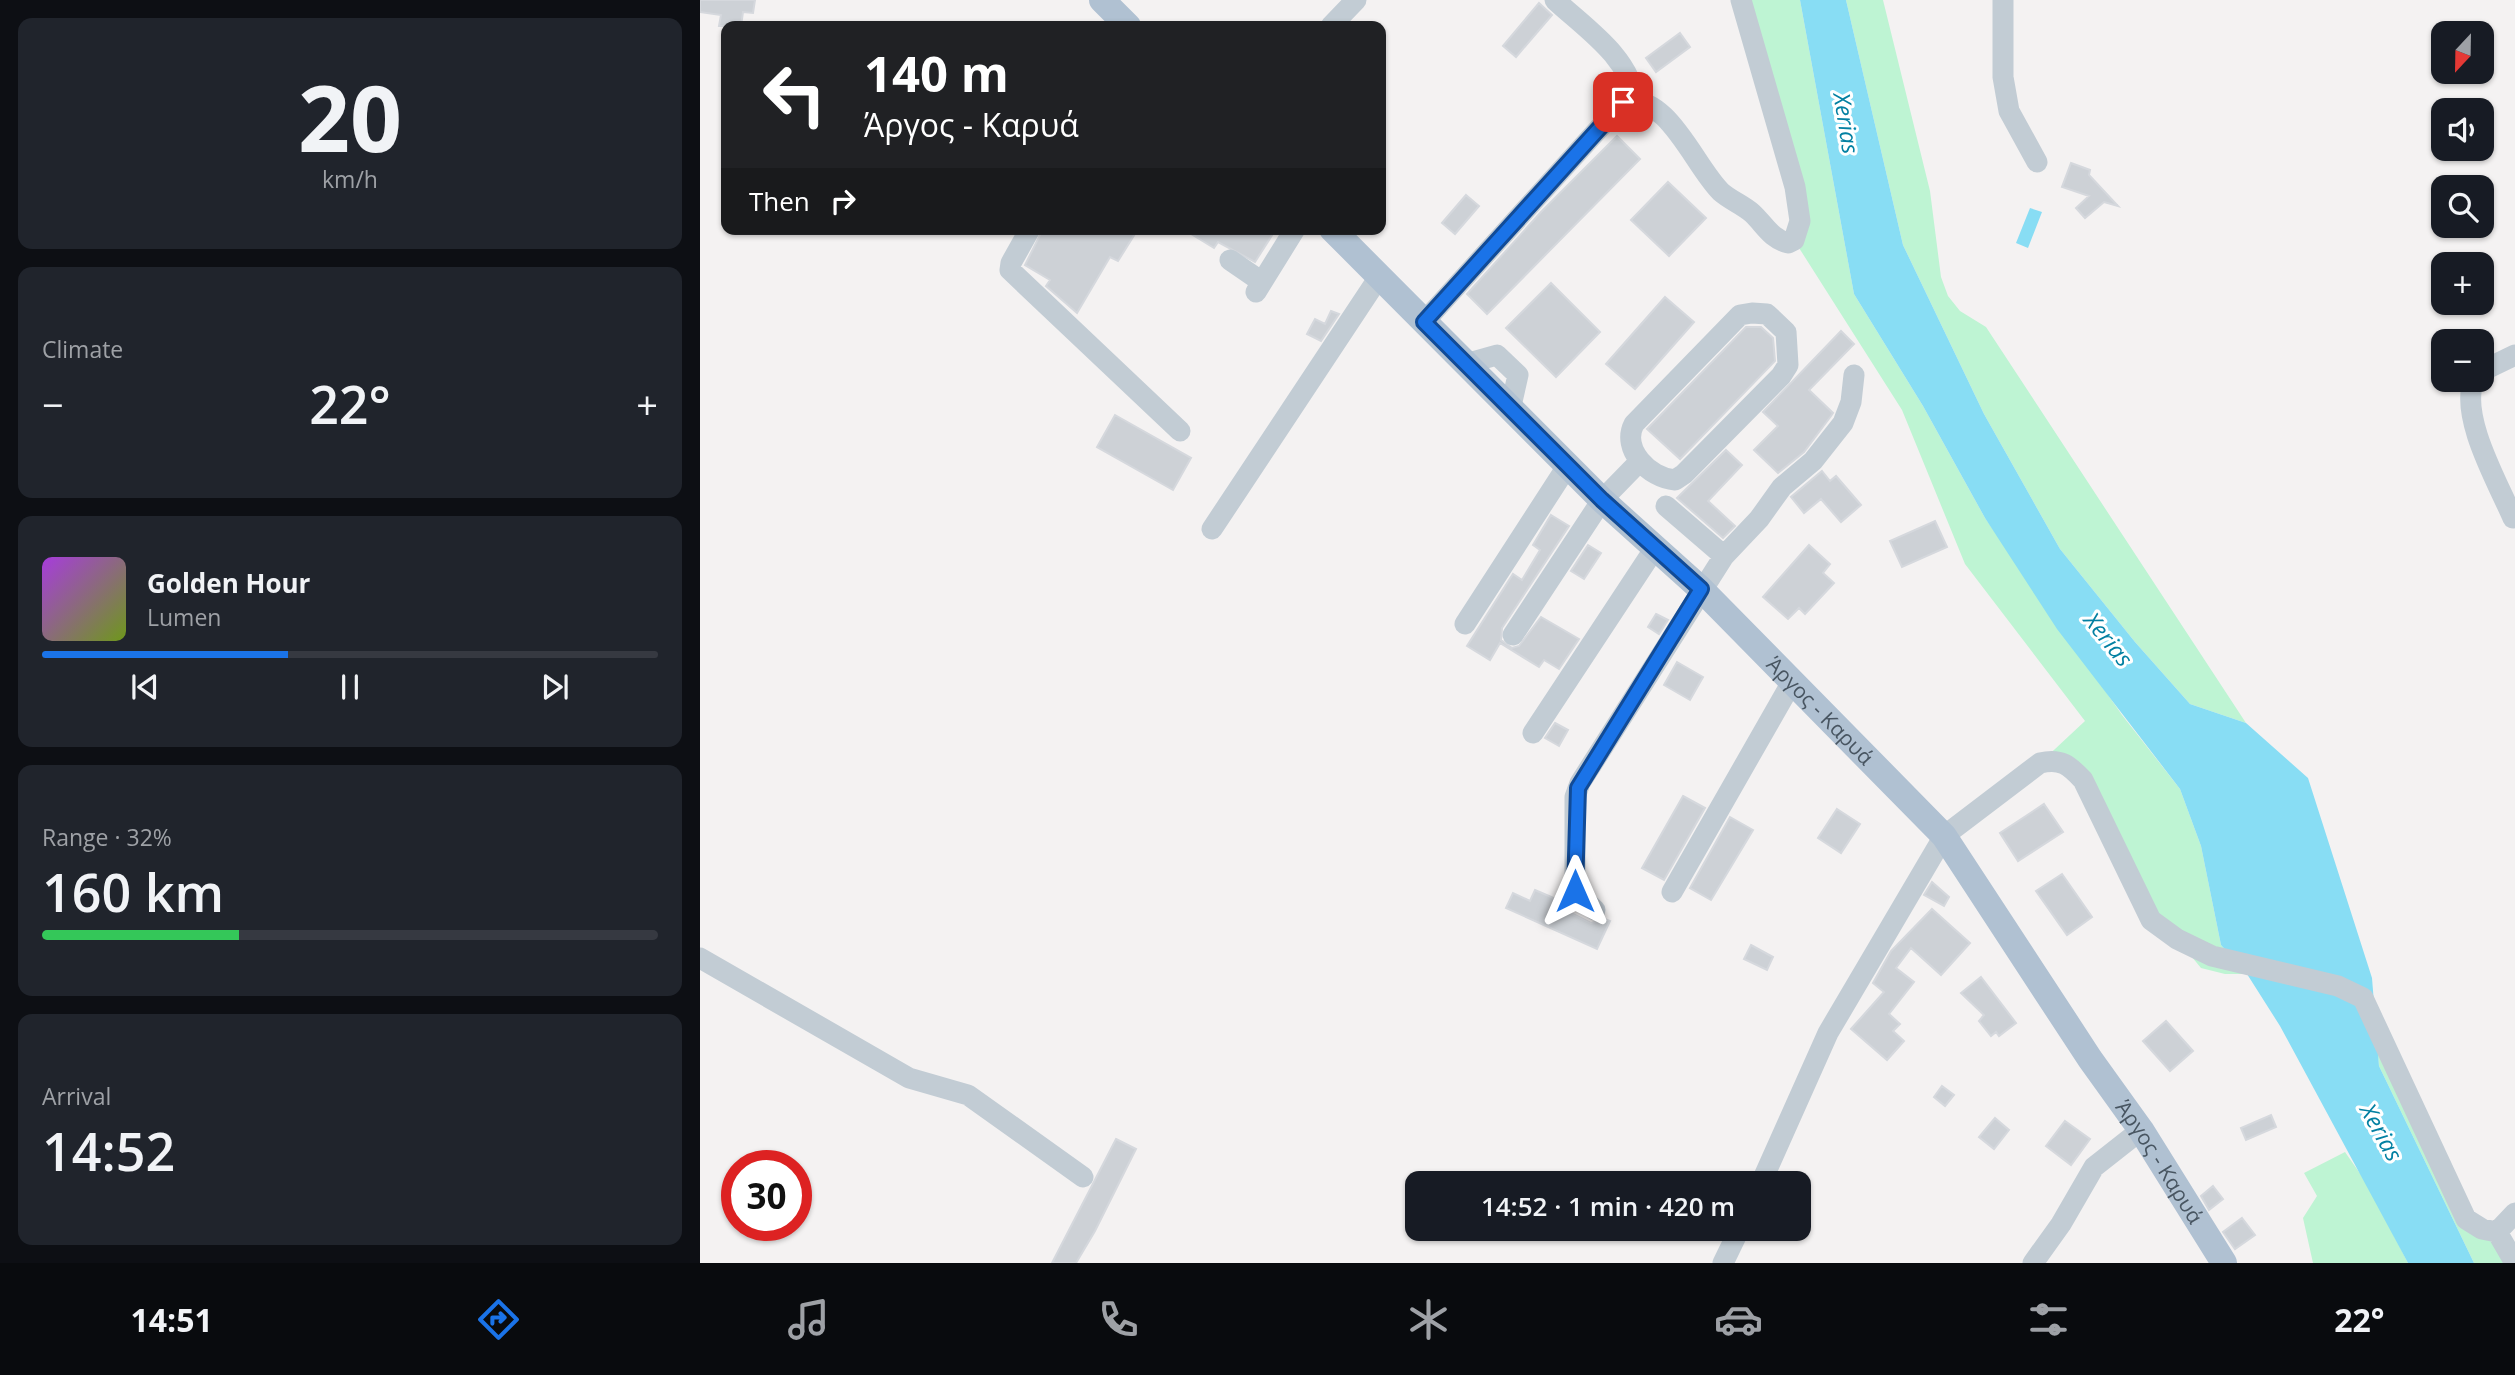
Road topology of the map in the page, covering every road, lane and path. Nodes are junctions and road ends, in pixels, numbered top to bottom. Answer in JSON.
{"nodes":[{"id":1,"x":1102,"y":0,"type":"edge"},
{"id":2,"x":1356,"y":0,"type":"edge"},
{"id":3,"x":1555,"y":0,"type":"edge"},
{"id":4,"x":1741,"y":0,"type":"edge"},
{"id":5,"x":2003,"y":0,"type":"edge"},
{"id":6,"x":1123,"y":21,"type":"edge"},
{"id":7,"x":1336,"y":21,"type":"edge"},
{"id":8,"x":1635,"y":100,"type":"junction"},
{"id":9,"x":2037,"y":162,"type":"dead end"},
{"id":10,"x":1027,"y":235,"type":"edge"},
{"id":11,"x":1292,"y":235,"type":"edge"},
{"id":12,"x":1338,"y":235,"type":"edge"},
{"id":13,"x":1230,"y":260,"type":"dead end"},
{"id":14,"x":1379,"y":277,"type":"junction"},
{"id":15,"x":1424,"y":322,"type":"junction"},
{"id":16,"x":2515,"y":355,"type":"edge"},
{"id":17,"x":2494,"y":365,"type":"edge"},
{"id":18,"x":1854,"y":375,"type":"dead end"},
{"id":19,"x":2471,"y":392,"type":"edge"},
{"id":20,"x":1180,"y":431,"type":"dead end"},
{"id":21,"x":1640,"y":461,"type":"junction"},
{"id":22,"x":1569,"y":465,"type":"junction"},
{"id":23,"x":1602,"y":500,"type":"junction"},
{"id":24,"x":1666,"y":506,"type":"dead end"},
{"id":25,"x":2513,"y":518,"type":"dead end"},
{"id":26,"x":1212,"y":529,"type":"dead end"},
{"id":27,"x":1655,"y":548,"type":"junction"},
{"id":28,"x":1724,"y":556,"type":"junction"},
{"id":29,"x":1701,"y":589,"type":"junction"},
{"id":30,"x":1465,"y":624,"type":"dead end"},
{"id":31,"x":1513,"y":635,"type":"dead end"},
{"id":32,"x":1792,"y":682,"type":"junction"},
{"id":33,"x":1534,"y":733,"type":"dead end"},
{"id":34,"x":1944,"y":836,"type":"junction"},
{"id":35,"x":1672,"y":892,"type":"dead end"},
{"id":36,"x":1595,"y":910,"type":"dead end"},
{"id":37,"x":700,"y":958,"type":"edge"},
{"id":38,"x":2141,"y":1130,"type":"junction"},
{"id":39,"x":1766,"y":1171,"type":"edge"},
{"id":40,"x":1083,"y":1177,"type":"dead end"},
{"id":41,"x":2515,"y":1213,"type":"edge"},
{"id":42,"x":2497,"y":1232,"type":"junction"},
{"id":43,"x":1734,"y":1241,"type":"edge"},
{"id":44,"x":2206,"y":1252,"type":"edge"},
{"id":45,"x":1723,"y":1263,"type":"edge"},
{"id":46,"x":2034,"y":1263,"type":"edge"},
{"id":47,"x":2224,"y":1263,"type":"edge"},
{"id":48,"x":2515,"y":1263,"type":"edge"}],
"edges":[{"from":1,"to":6,"type":"main road"},
{"from":2,"to":7,"type":"street"},
{"from":3,"to":8,"type":"street"},
{"from":4,"to":8,"type":"street"},
{"from":5,"to":9,"type":"street"},
{"from":8,"to":15,"type":"street"},
{"from":10,"to":20,"type":"street"},
{"from":11,"to":13,"type":"street"},
{"from":12,"to":14,"type":"main road","name":"Άργος - Καρυά"},
{"from":14,"to":15,"type":"main road","name":"Άργος - Καρυά"},
{"from":14,"to":26,"type":"street"},
{"from":15,"to":22,"type":"main road","name":"Άργος - Καρυά"},
{"from":16,"to":17,"type":"street"},
{"from":18,"to":28,"type":"street"},
{"from":19,"to":25,"type":"street"},
{"from":21,"to":21,"type":"street"},
{"from":21,"to":23,"type":"street"},
{"from":22,"to":23,"type":"main road","name":"Άργος - Καρυά"},
{"from":22,"to":30,"type":"street"},
{"from":23,"to":27,"type":"main road","name":"Άργος - Καρυά"},
{"from":23,"to":31,"type":"street"},
{"from":24,"to":28,"type":"street"},
{"from":27,"to":29,"type":"main road","name":"Άργος - Καρυά"},
{"from":27,"to":33,"type":"street"},
{"from":28,"to":29,"type":"street"},
{"from":29,"to":32,"type":"main road","name":"Άργος - Καρυά"},
{"from":29,"to":36,"type":"street"},
{"from":32,"to":34,"type":"main road","name":"Άργος - Καρυά"},
{"from":32,"to":35,"type":"street"},
{"from":34,"to":38,"type":"main road","name":"Άργος - Καρυά"},
{"from":34,"to":39,"type":"street"},
{"from":34,"to":42,"type":"street"},
{"from":37,"to":40,"type":"street"},
{"from":38,"to":44,"type":"main road","name":"Άργος - Καρυά"},
{"from":38,"to":46,"type":"street"},
{"from":41,"to":42,"type":"street"},
{"from":42,"to":48,"type":"street"},
{"from":43,"to":45,"type":"street"},
{"from":44,"to":47,"type":"main road","name":"Άργος - Καρυά"}]}
